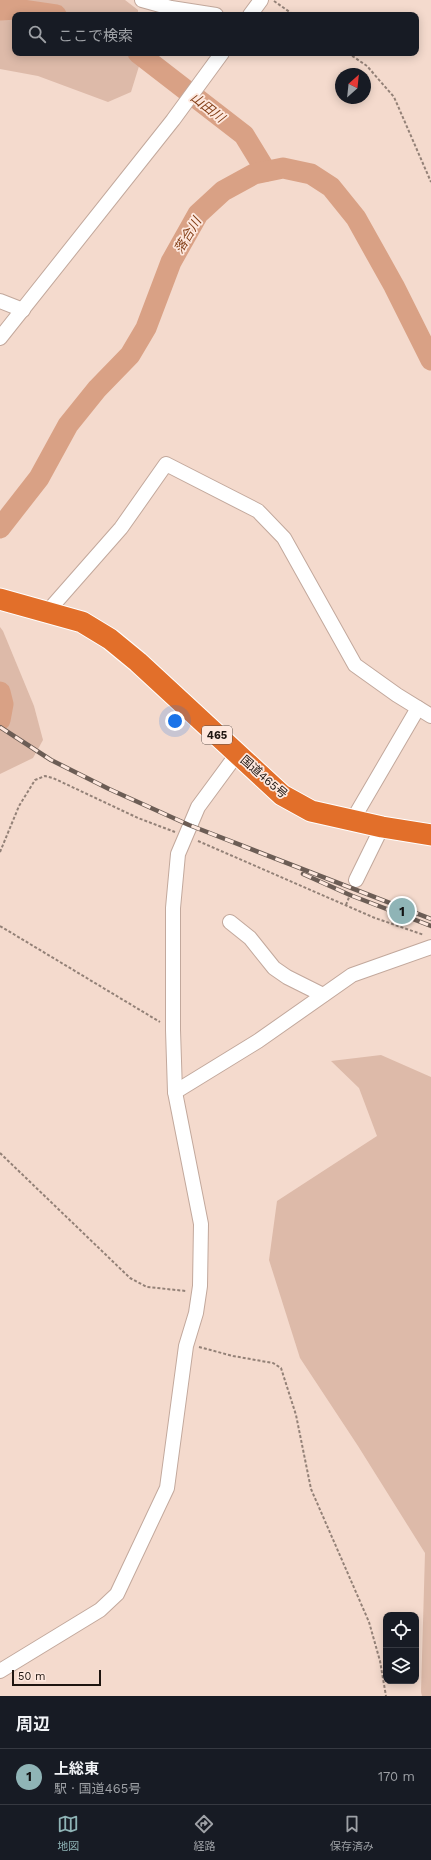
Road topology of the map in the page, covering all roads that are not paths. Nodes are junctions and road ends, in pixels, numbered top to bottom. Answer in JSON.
{"nodes":[{"id":1,"x":142,"y":0,"type":"edge"},
{"id":2,"x":261,"y":0,"type":"edge"},
{"id":3,"x":197,"y":12,"type":"edge"},
{"id":4,"x":252,"y":12,"type":"edge"},
{"id":5,"x":221,"y":56,"type":"edge"},
{"id":6,"x":0,"y":301,"type":"edge"},
{"id":7,"x":24,"y":310,"type":"junction"},
{"id":8,"x":0,"y":338,"type":"edge"},
{"id":9,"x":8,"y":601,"type":"edge"},
{"id":10,"x":48,"y":611,"type":"junction"},
{"id":11,"x":418,"y":708,"type":"junction"},
{"id":12,"x":431,"y":716,"type":"edge"},
{"id":13,"x":237,"y":754,"type":"junction"},
{"id":14,"x":352,"y":820,"type":"junction"},
{"id":15,"x":382,"y":828,"type":"junction"},
{"id":16,"x":431,"y":835,"type":"edge"},
{"id":17,"x":356,"y":880,"type":"dead end"},
{"id":18,"x":230,"y":922,"type":"dead end"},
{"id":19,"x":431,"y":947,"type":"edge"},
{"id":20,"x":323,"y":995,"type":"junction"},
{"id":21,"x":175,"y":1092,"type":"junction"},
{"id":22,"x":0,"y":1672,"type":"edge"}],
"edges":[{"from":1,"to":3,"type":"street"},
{"from":2,"to":4,"type":"street"},
{"from":5,"to":7,"type":"street"},
{"from":6,"to":7,"type":"street"},
{"from":7,"to":8,"type":"street"},
{"from":9,"to":10,"type":"highway","name":"国道465号","number":"465"},
{"from":10,"to":11,"type":"street"},
{"from":10,"to":13,"type":"highway","name":"国道465号","number":"465"},
{"from":11,"to":12,"type":"street"},
{"from":11,"to":14,"type":"street"},
{"from":13,"to":14,"type":"highway","name":"国道465号","number":"465"},
{"from":13,"to":21,"type":"street"},
{"from":14,"to":15,"type":"highway","name":"国道465号","number":"465"},
{"from":15,"to":16,"type":"highway","name":"国道465号","number":"465"},
{"from":15,"to":17,"type":"street"},
{"from":18,"to":20,"type":"street"},
{"from":19,"to":20,"type":"street"},
{"from":20,"to":21,"type":"street"},
{"from":21,"to":22,"type":"street"}]}
